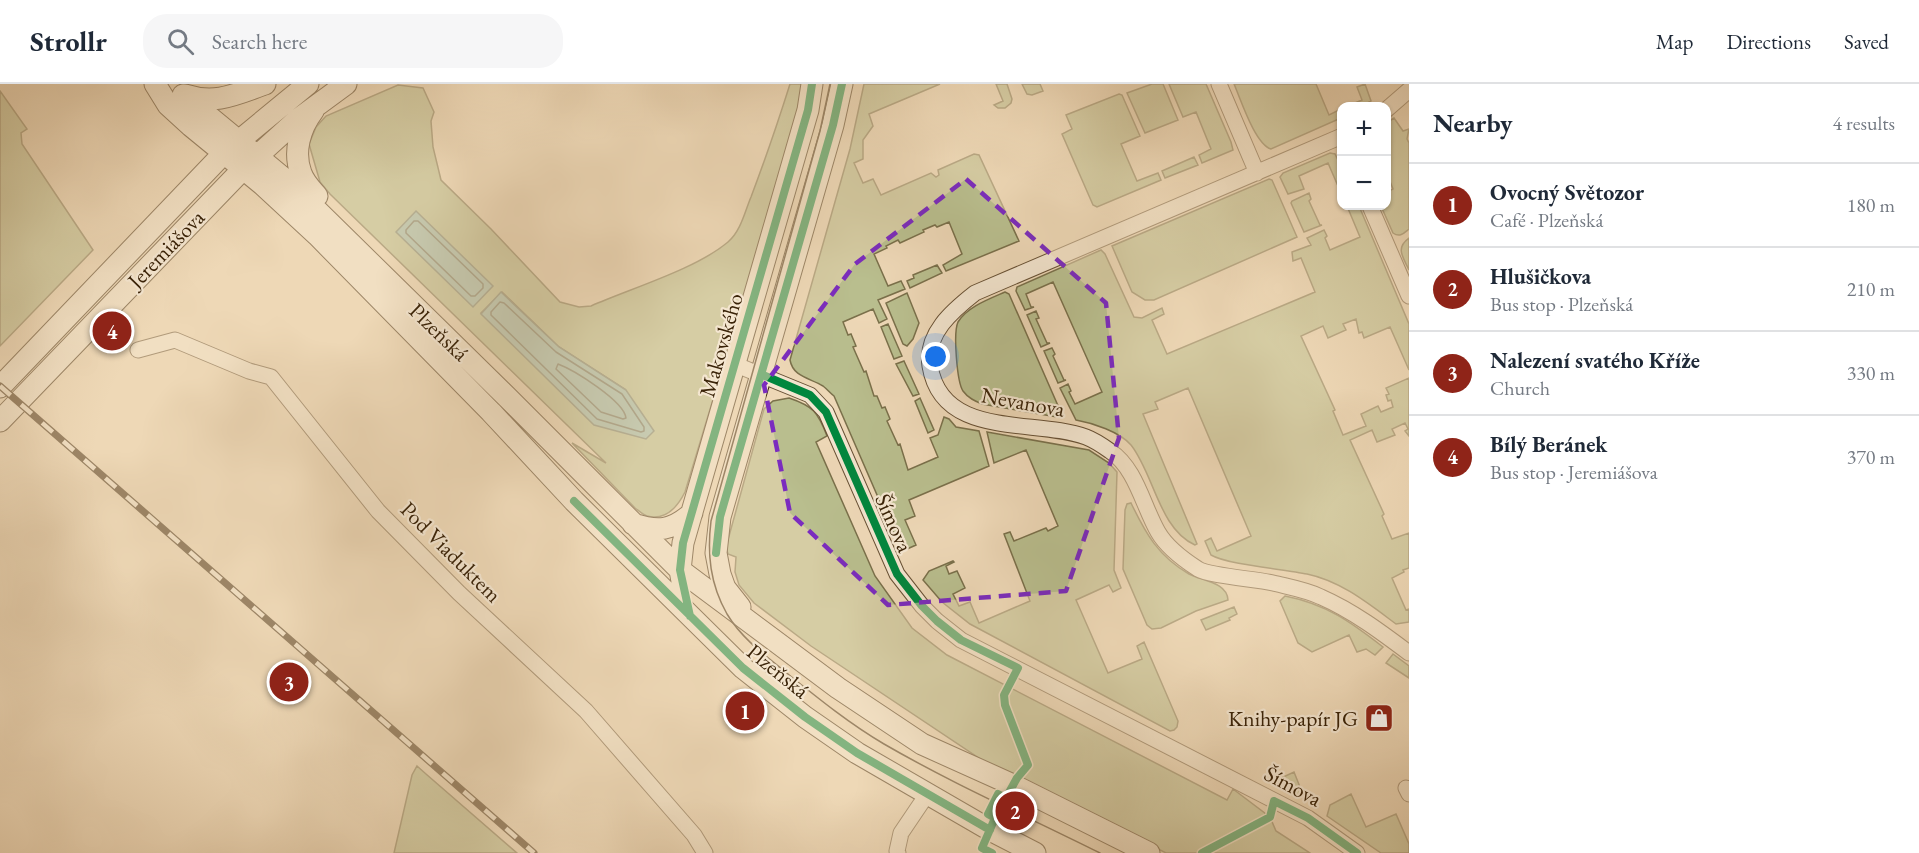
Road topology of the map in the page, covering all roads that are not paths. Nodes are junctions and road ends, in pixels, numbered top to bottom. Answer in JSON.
{"nodes":[{"id":1,"x":265,"y":84,"type":"edge"},
{"id":2,"x":346,"y":84,"type":"edge"},
{"id":3,"x":812,"y":84,"type":"edge"},
{"id":4,"x":842,"y":84,"type":"edge"},
{"id":5,"x":1220,"y":84,"type":"edge"},
{"id":6,"x":157,"y":86,"type":"edge"},
{"id":7,"x":1409,"y":90,"type":"edge"},
{"id":8,"x":314,"y":92,"type":"edge"},
{"id":9,"x":183,"y":95,"type":"junction"},
{"id":10,"x":1391,"y":106,"type":"edge"},
{"id":11,"x":1337,"y":138,"type":"edge"},
{"id":12,"x":231,"y":147,"type":"junction"},
{"id":13,"x":250,"y":162,"type":"junction"},
{"id":14,"x":1257,"y":172,"type":"junction"},
{"id":15,"x":1372,"y":210,"type":"edge"},
{"id":16,"x":357,"y":250,"type":"junction"},
{"id":17,"x":1409,"y":296,"type":"edge"},
{"id":18,"x":138,"y":350,"type":"dead end"},
{"id":19,"x":734,"y":364,"type":"junction"},
{"id":20,"x":763,"y":375,"type":"junction"},
{"id":21,"x":0,"y":387,"type":"edge"},
{"id":22,"x":0,"y":421,"type":"edge"},
{"id":23,"x":692,"y":513,"type":"junction"},
{"id":24,"x":632,"y":524,"type":"junction"},
{"id":25,"x":716,"y":553,"type":"junction"},
{"id":26,"x":642,"y":568,"type":"junction"},
{"id":27,"x":680,"y":570,"type":"junction"},
{"id":28,"x":690,"y":616,"type":"junction"},
{"id":29,"x":763,"y":631,"type":"junction"},
{"id":30,"x":1409,"y":653,"type":"edge"},
{"id":31,"x":927,"y":793,"type":"junction"},
{"id":32,"x":705,"y":853,"type":"edge"},
{"id":33,"x":898,"y":853,"type":"edge"},
{"id":34,"x":1035,"y":853,"type":"edge"},
{"id":35,"x":1149,"y":853,"type":"edge"},
{"id":36,"x":1357,"y":853,"type":"edge"}],
"edges":[{"from":1,"to":9,"type":"main road"},
{"from":2,"to":8,"type":"main road"},
{"from":3,"to":19,"type":"main road","name":"Makovského"},
{"from":4,"to":20,"type":"main road"},
{"from":5,"to":14,"type":"street"},
{"from":6,"to":9,"type":"main road","name":"Plzeňská"},
{"from":6,"to":12,"type":"main road","name":"Plzeňská"},
{"from":7,"to":10,"type":"street"},
{"from":8,"to":12,"type":"main road","name":"Jeremiášova"},
{"from":8,"to":13,"type":"main road","name":"Jeremiášova"},
{"from":8,"to":16,"type":"main road"},
{"from":9,"to":12,"type":"main road","name":"Plzeňská"},
{"from":11,"to":14,"type":"street","name":"Nevanova"},
{"from":12,"to":13,"type":"main road","name":"Plzeňská"},
{"from":12,"to":21,"type":"main road","name":"Jeremiášova"},
{"from":13,"to":16,"type":"main road","name":"Plzeňská"},
{"from":13,"to":22,"type":"main road","name":"Jeremiášova"},
{"from":13,"to":26,"type":"main road","name":"Plzeňská"},
{"from":14,"to":30,"type":"street","name":"Nevanova"},
{"from":15,"to":17,"type":"street"},
{"from":16,"to":24,"type":"main road","name":"Plzeňská"},
{"from":18,"to":32,"type":"street","name":"Pod Viaduktem"},
{"from":19,"to":20,"type":"street","name":"Šímova"},
{"from":19,"to":23,"type":"main road","name":"Makovského"},
{"from":20,"to":25,"type":"main road"},
{"from":20,"to":36,"type":"street","name":"Šímova"},
{"from":23,"to":24,"type":"main road"},
{"from":23,"to":27,"type":"main road","name":"Makovského"},
{"from":24,"to":27,"type":"main road","name":"Plzeňská"},
{"from":25,"to":27,"type":"main road"},
{"from":25,"to":29,"type":"main road"},
{"from":26,"to":27,"type":"main road"},
{"from":26,"to":28,"type":"main road","name":"Plzeňská"},
{"from":27,"to":28,"type":"main road","name":"Makovského"},
{"from":27,"to":29,"type":"main road","name":"Plzeňská"},
{"from":28,"to":31,"type":"main road","name":"Plzeňská"},
{"from":29,"to":35,"type":"main road","name":"Plzeňská"},
{"from":31,"to":33,"type":"street"},
{"from":31,"to":34,"type":"main road","name":"Plzeňská"}]}
